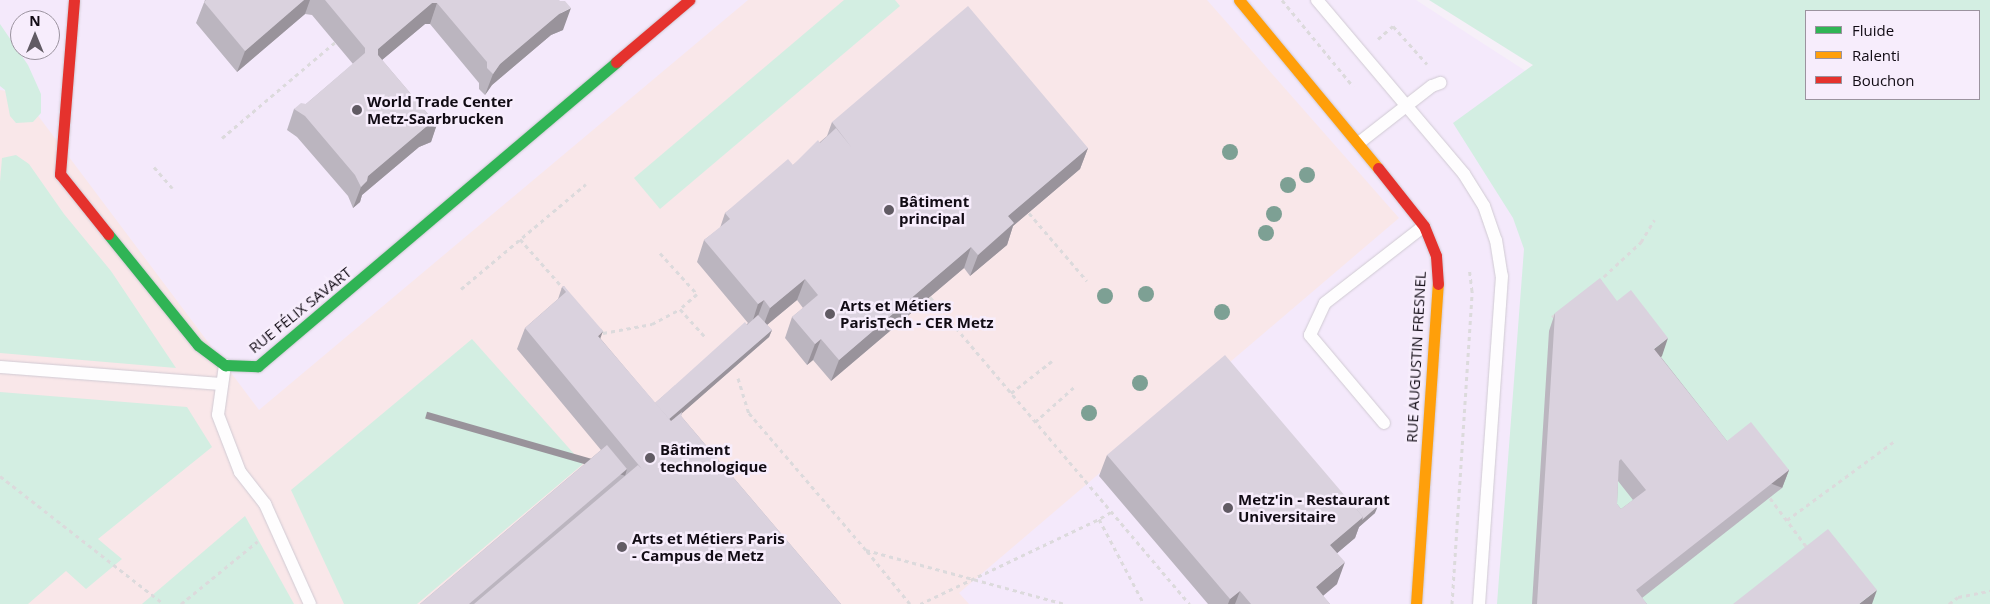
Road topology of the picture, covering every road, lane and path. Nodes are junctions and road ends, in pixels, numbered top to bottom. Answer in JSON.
{"nodes":[{"id":1,"x":74,"y":0,"type":"edge"},
{"id":2,"x":689,"y":0,"type":"edge"},
{"id":3,"x":1239,"y":0,"type":"edge"},
{"id":4,"x":1317,"y":0,"type":"edge"},
{"id":5,"x":335,"y":42,"type":"dead end"},
{"id":6,"x":1362,"y":52,"type":"junction"},
{"id":7,"x":1440,"y":83,"type":"joint"},
{"id":8,"x":1407,"y":105,"type":"junction"},
{"id":9,"x":222,"y":138,"type":"dead end"},
{"id":10,"x":1360,"y":142,"type":"junction"},
{"id":11,"x":154,"y":167,"type":"dead end"},
{"id":12,"x":586,"y":184,"type":"dead end"},
{"id":13,"x":172,"y":188,"type":"dead end"},
{"id":14,"x":1028,"y":213,"type":"edge"},
{"id":15,"x":1654,"y":220,"type":"dead end"},
{"id":16,"x":1424,"y":226,"type":"junction"},
{"id":17,"x":520,"y":239,"type":"junction"},
{"id":18,"x":660,"y":252,"type":"dead end"},
{"id":19,"x":1087,"y":281,"type":"dead end"},
{"id":20,"x":1595,"y":284,"type":"edge"},
{"id":21,"x":461,"y":288,"type":"dead end"},
{"id":22,"x":571,"y":297,"type":"edge"},
{"id":23,"x":930,"y":297,"type":"edge"},
{"id":24,"x":680,"y":309,"type":"junction"},
{"id":25,"x":1559,"y":312,"type":"edge"},
{"id":26,"x":1552,"y":317,"type":"dead end"},
{"id":27,"x":597,"y":325,"type":"edge"},
{"id":28,"x":706,"y":338,"type":"dead end"},
{"id":29,"x":1052,"y":361,"type":"dead end"},
{"id":30,"x":225,"y":365,"type":"junction"},
{"id":31,"x":0,"y":367,"type":"edge"},
{"id":32,"x":738,"y":378,"type":"dead end"},
{"id":33,"x":220,"y":384,"type":"junction"},
{"id":34,"x":1074,"y":386,"type":"dead end"},
{"id":35,"x":1011,"y":393,"type":"junction"},
{"id":36,"x":1035,"y":422,"type":"junction"},
{"id":37,"x":1384,"y":423,"type":"dead end"},
{"id":38,"x":1892,"y":442,"type":"dead end"},
{"id":39,"x":0,"y":476,"type":"edge"},
{"id":40,"x":1770,"y":498,"type":"edge"},
{"id":41,"x":1111,"y":512,"type":"junction"},
{"id":42,"x":1099,"y":519,"type":"junction"},
{"id":43,"x":1787,"y":520,"type":"junction"},
{"id":44,"x":275,"y":526,"type":"junction"},
{"id":45,"x":866,"y":550,"type":"junction"},
{"id":46,"x":1812,"y":554,"type":"edge"},
{"id":47,"x":972,"y":578,"type":"junction"},
{"id":48,"x":1990,"y":591,"type":"edge"},
{"id":49,"x":164,"y":604,"type":"edge"},
{"id":50,"x":181,"y":604,"type":"edge"},
{"id":51,"x":310,"y":604,"type":"edge"},
{"id":52,"x":910,"y":604,"type":"edge"},
{"id":53,"x":920,"y":604,"type":"edge"},
{"id":54,"x":1065,"y":604,"type":"edge"},
{"id":55,"x":1144,"y":604,"type":"edge"},
{"id":56,"x":1189,"y":604,"type":"edge"},
{"id":57,"x":1416,"y":604,"type":"edge"},
{"id":58,"x":1479,"y":604,"type":"edge"},
{"id":59,"x":1949,"y":604,"type":"edge"}],
"edges":[{"from":1,"to":30,"type":"street"},
{"from":2,"to":30,"type":"street","name":"RUE FÉLIX SAVART"},
{"from":3,"to":10,"type":"street","name":"RUE AUGUSTIN FRESNEL"},
{"from":4,"to":6,"type":"lane"},
{"from":5,"to":9,"type":"path"},
{"from":6,"to":7,"type":"path"},
{"from":6,"to":8,"type":"lane"},
{"from":7,"to":8,"type":"lane"},
{"from":8,"to":10,"type":"lane"},
{"from":8,"to":58,"type":"lane"},
{"from":10,"to":16,"type":"street","name":"RUE AUGUSTIN FRESNEL"},
{"from":11,"to":13,"type":"path"},
{"from":12,"to":17,"type":"path"},
{"from":14,"to":19,"type":"path"},
{"from":15,"to":20,"type":"path"},
{"from":16,"to":37,"type":"lane"},
{"from":16,"to":57,"type":"street","name":"RUE AUGUSTIN FRESNEL"},
{"from":17,"to":21,"type":"path"},
{"from":17,"to":22,"type":"path"},
{"from":18,"to":24,"type":"path"},
{"from":23,"to":35,"type":"path"},
{"from":24,"to":27,"type":"path"},
{"from":24,"to":28,"type":"path"},
{"from":25,"to":26,"type":"path"},
{"from":29,"to":35,"type":"path"},
{"from":30,"to":33,"type":"lane"},
{"from":31,"to":33,"type":"lane"},
{"from":32,"to":45,"type":"path"},
{"from":33,"to":44,"type":"lane"},
{"from":34,"to":36,"type":"path"},
{"from":35,"to":36,"type":"path"},
{"from":36,"to":41,"type":"path"},
{"from":38,"to":43,"type":"path"},
{"from":39,"to":49,"type":"path"},
{"from":40,"to":43,"type":"path"},
{"from":41,"to":42,"type":"path"},
{"from":41,"to":56,"type":"path"},
{"from":42,"to":47,"type":"path"},
{"from":42,"to":55,"type":"path"},
{"from":43,"to":46,"type":"path"},
{"from":44,"to":50,"type":"path"},
{"from":44,"to":51,"type":"lane"},
{"from":45,"to":47,"type":"path"},
{"from":45,"to":52,"type":"path"},
{"from":47,"to":53,"type":"path"},
{"from":47,"to":54,"type":"path"},
{"from":48,"to":59,"type":"path"}]}
